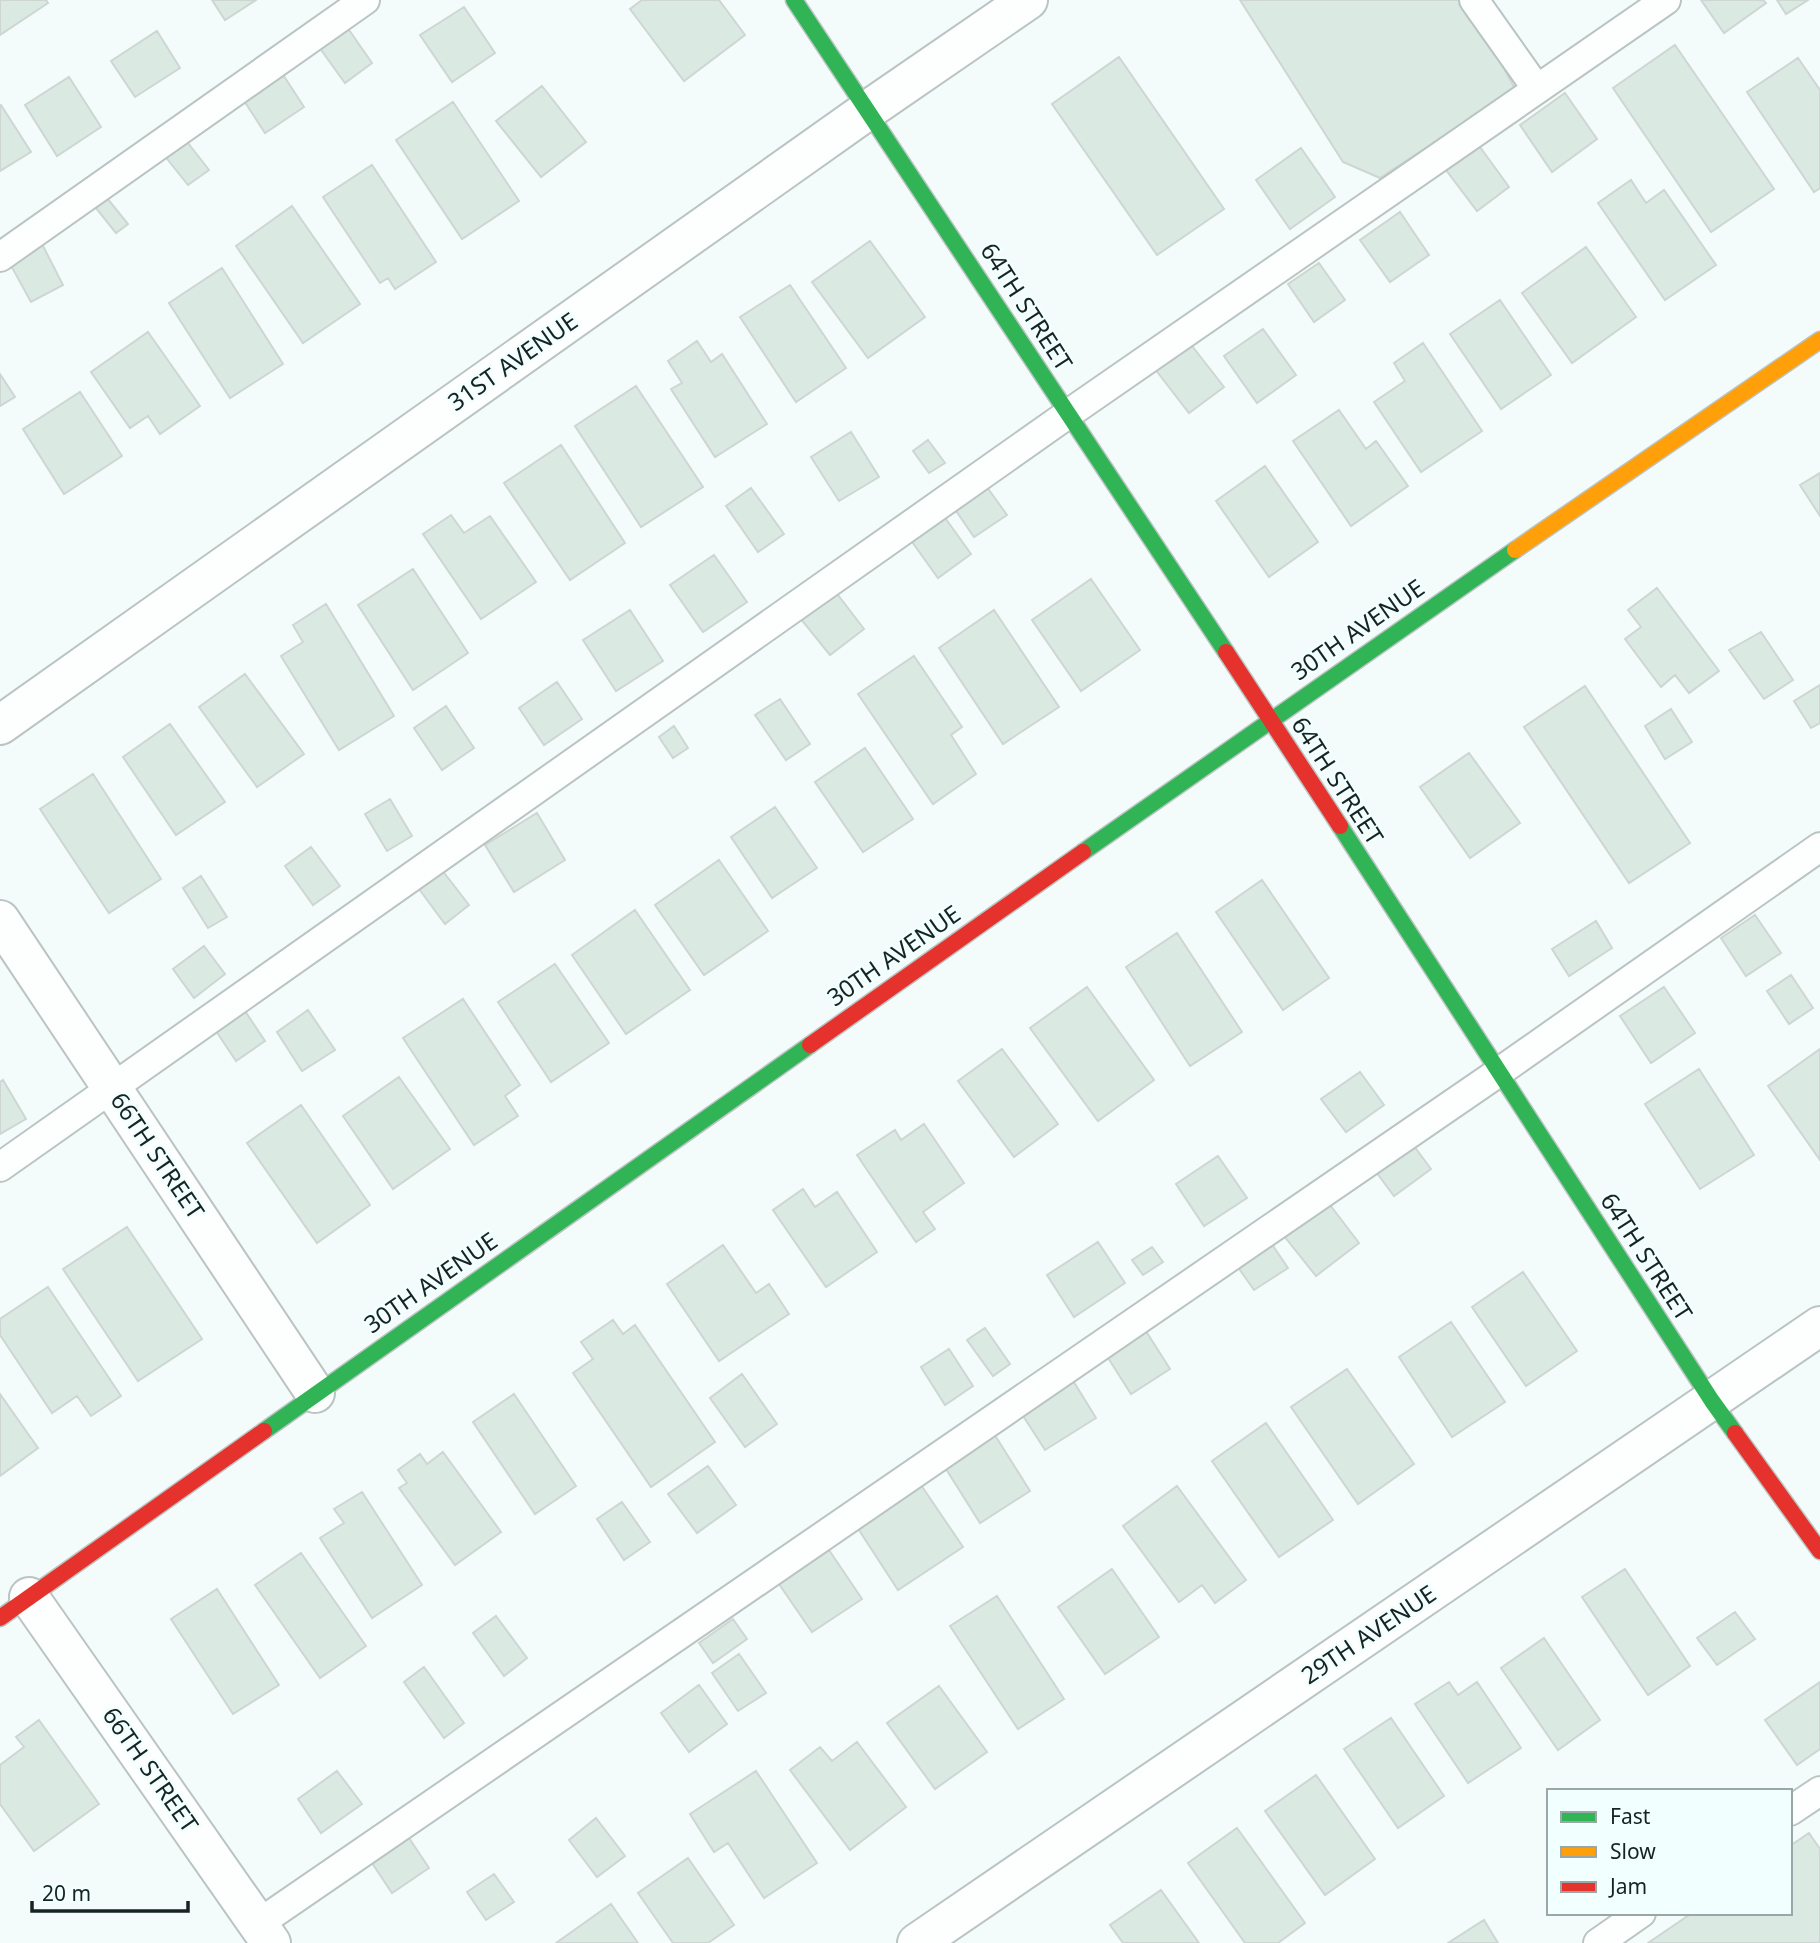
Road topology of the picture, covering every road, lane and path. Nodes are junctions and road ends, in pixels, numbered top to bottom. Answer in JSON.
{"nodes":[{"id":1,"x":365,"y":0,"type":"edge"},
{"id":2,"x":794,"y":0,"type":"edge"},
{"id":3,"x":1028,"y":0,"type":"edge"},
{"id":4,"x":1474,"y":0,"type":"edge"},
{"id":5,"x":1667,"y":0,"type":"edge"},
{"id":6,"x":1537,"y":89,"type":"junction"},
{"id":7,"x":868,"y":110,"type":"junction"},
{"id":8,"x":0,"y":257,"type":"edge"},
{"id":9,"x":1820,"y":340,"type":"edge"},
{"id":10,"x":1068,"y":414,"type":"junction"},
{"id":11,"x":1270,"y":719,"type":"junction"},
{"id":12,"x":0,"y":725,"type":"edge"},
{"id":13,"x":1820,"y":847,"type":"edge"},
{"id":14,"x":0,"y":920,"type":"edge"},
{"id":15,"x":1499,"y":1072,"type":"junction"},
{"id":16,"x":112,"y":1088,"type":"junction"},
{"id":17,"x":0,"y":1167,"type":"edge"},
{"id":18,"x":1820,"y":1326,"type":"edge"},
{"id":19,"x":314,"y":1393,"type":"junction"},
{"id":20,"x":1712,"y":1401,"type":"junction"},
{"id":21,"x":1820,"y":1551,"type":"edge"},
{"id":22,"x":14,"y":1608,"type":"edge"},
{"id":23,"x":1820,"y":1791,"type":"edge"},
{"id":24,"x":1792,"y":1810,"type":"edge"},
{"id":25,"x":1638,"y":1915,"type":"edge"},
{"id":26,"x":264,"y":1934,"type":"edge"},
{"id":27,"x":917,"y":1943,"type":"edge"},
{"id":28,"x":1598,"y":1943,"type":"edge"}],
"edges":[{"from":1,"to":8,"type":"lane"},
{"from":2,"to":7,"type":"street","name":"64TH STREET"},
{"from":3,"to":7,"type":"street","name":"31ST AVENUE"},
{"from":4,"to":6,"type":"lane"},
{"from":5,"to":6,"type":"lane"},
{"from":6,"to":10,"type":"lane"},
{"from":7,"to":10,"type":"street","name":"64TH STREET"},
{"from":7,"to":12,"type":"street","name":"31ST AVENUE"},
{"from":9,"to":11,"type":"street","name":"30TH AVENUE"},
{"from":10,"to":11,"type":"street","name":"64TH STREET"},
{"from":10,"to":16,"type":"lane"},
{"from":11,"to":15,"type":"street","name":"64TH STREET"},
{"from":11,"to":19,"type":"street","name":"30TH AVENUE"},
{"from":13,"to":15,"type":"lane"},
{"from":14,"to":16,"type":"street","name":"66TH STREET"},
{"from":15,"to":20,"type":"street","name":"64TH STREET"},
{"from":15,"to":26,"type":"lane"},
{"from":16,"to":17,"type":"lane"},
{"from":16,"to":19,"type":"street","name":"66TH STREET"},
{"from":18,"to":20,"type":"street","name":"29TH AVENUE"},
{"from":19,"to":22,"type":"street","name":"30TH AVENUE"},
{"from":20,"to":21,"type":"street","name":"64TH STREET"},
{"from":20,"to":27,"type":"street","name":"29TH AVENUE"},
{"from":22,"to":26,"type":"street","name":"66TH STREET"},
{"from":23,"to":24,"type":"lane"},
{"from":25,"to":28,"type":"lane"}]}
